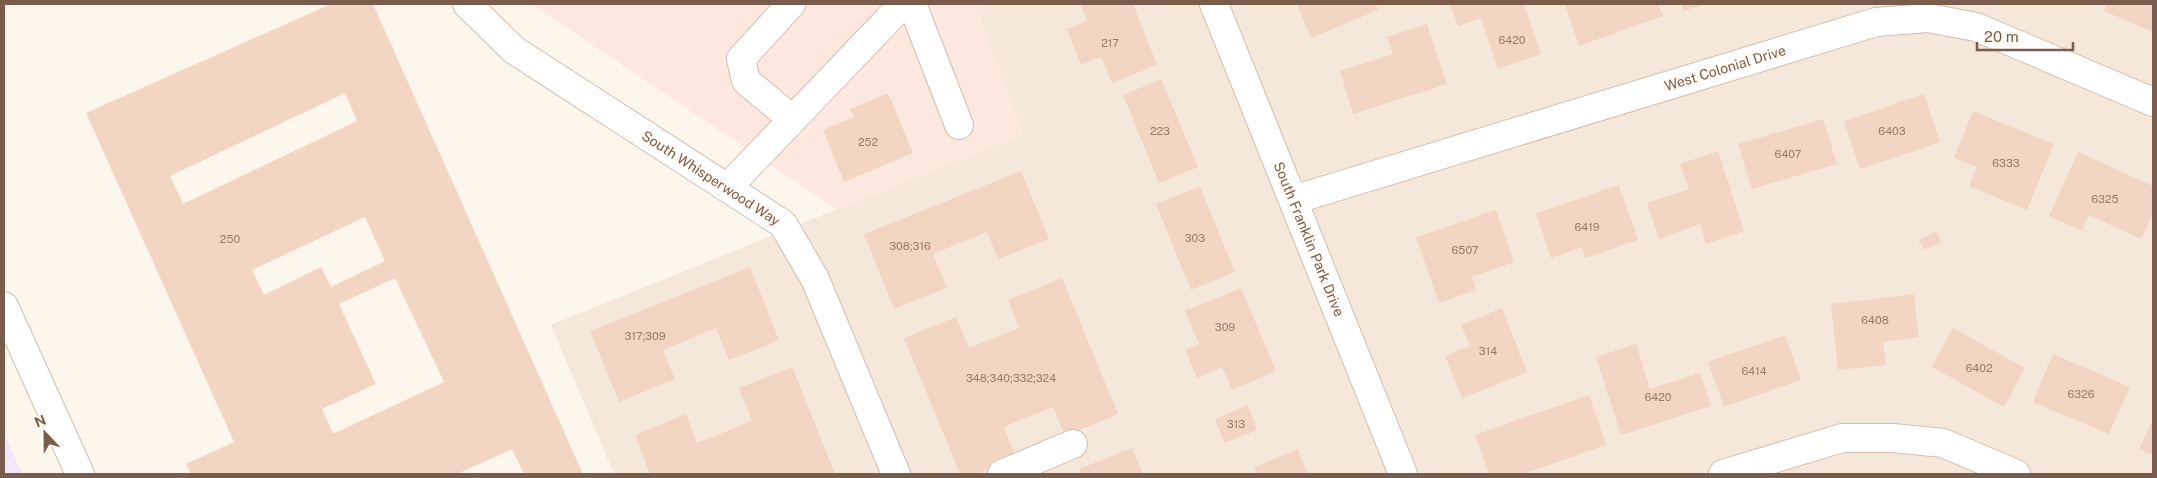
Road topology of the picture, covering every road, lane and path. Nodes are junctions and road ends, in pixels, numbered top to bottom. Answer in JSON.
{"nodes":[{"id":1,"x":467,"y":4,"type":"edge"},
{"id":2,"x":791,"y":4,"type":"edge"},
{"id":3,"x":902,"y":4,"type":"edge"},
{"id":4,"x":912,"y":4,"type":"edge"},
{"id":5,"x":1214,"y":4,"type":"edge"},
{"id":6,"x":2153,"y":102,"type":"edge"},
{"id":7,"x":792,"y":120,"type":"junction"},
{"id":8,"x":959,"y":125,"type":"dead end"},
{"id":9,"x":728,"y":188,"type":"junction"},
{"id":10,"x":1293,"y":200,"type":"junction"},
{"id":11,"x":4,"y":306,"type":"edge"},
{"id":12,"x":1073,"y":444,"type":"dead end"},
{"id":13,"x":80,"y":474,"type":"edge"},
{"id":14,"x":896,"y":474,"type":"edge"},
{"id":15,"x":1002,"y":474,"type":"edge"},
{"id":16,"x":1403,"y":474,"type":"edge"},
{"id":17,"x":1723,"y":474,"type":"edge"},
{"id":18,"x":2016,"y":474,"type":"edge"}],
"edges":[{"from":1,"to":9,"type":"street","name":"South Whisperwood Way"},
{"from":2,"to":7,"type":"street"},
{"from":3,"to":7,"type":"street"},
{"from":4,"to":8,"type":"street"},
{"from":5,"to":10,"type":"street","name":"South Franklin Park Drive"},
{"from":6,"to":10,"type":"street","name":"West Colonial Drive"},
{"from":7,"to":9,"type":"street"},
{"from":9,"to":14,"type":"street","name":"South Whisperwood Way"},
{"from":10,"to":16,"type":"street","name":"South Franklin Park Drive"},
{"from":11,"to":13,"type":"street"},
{"from":12,"to":15,"type":"street"},
{"from":17,"to":18,"type":"street"}]}
